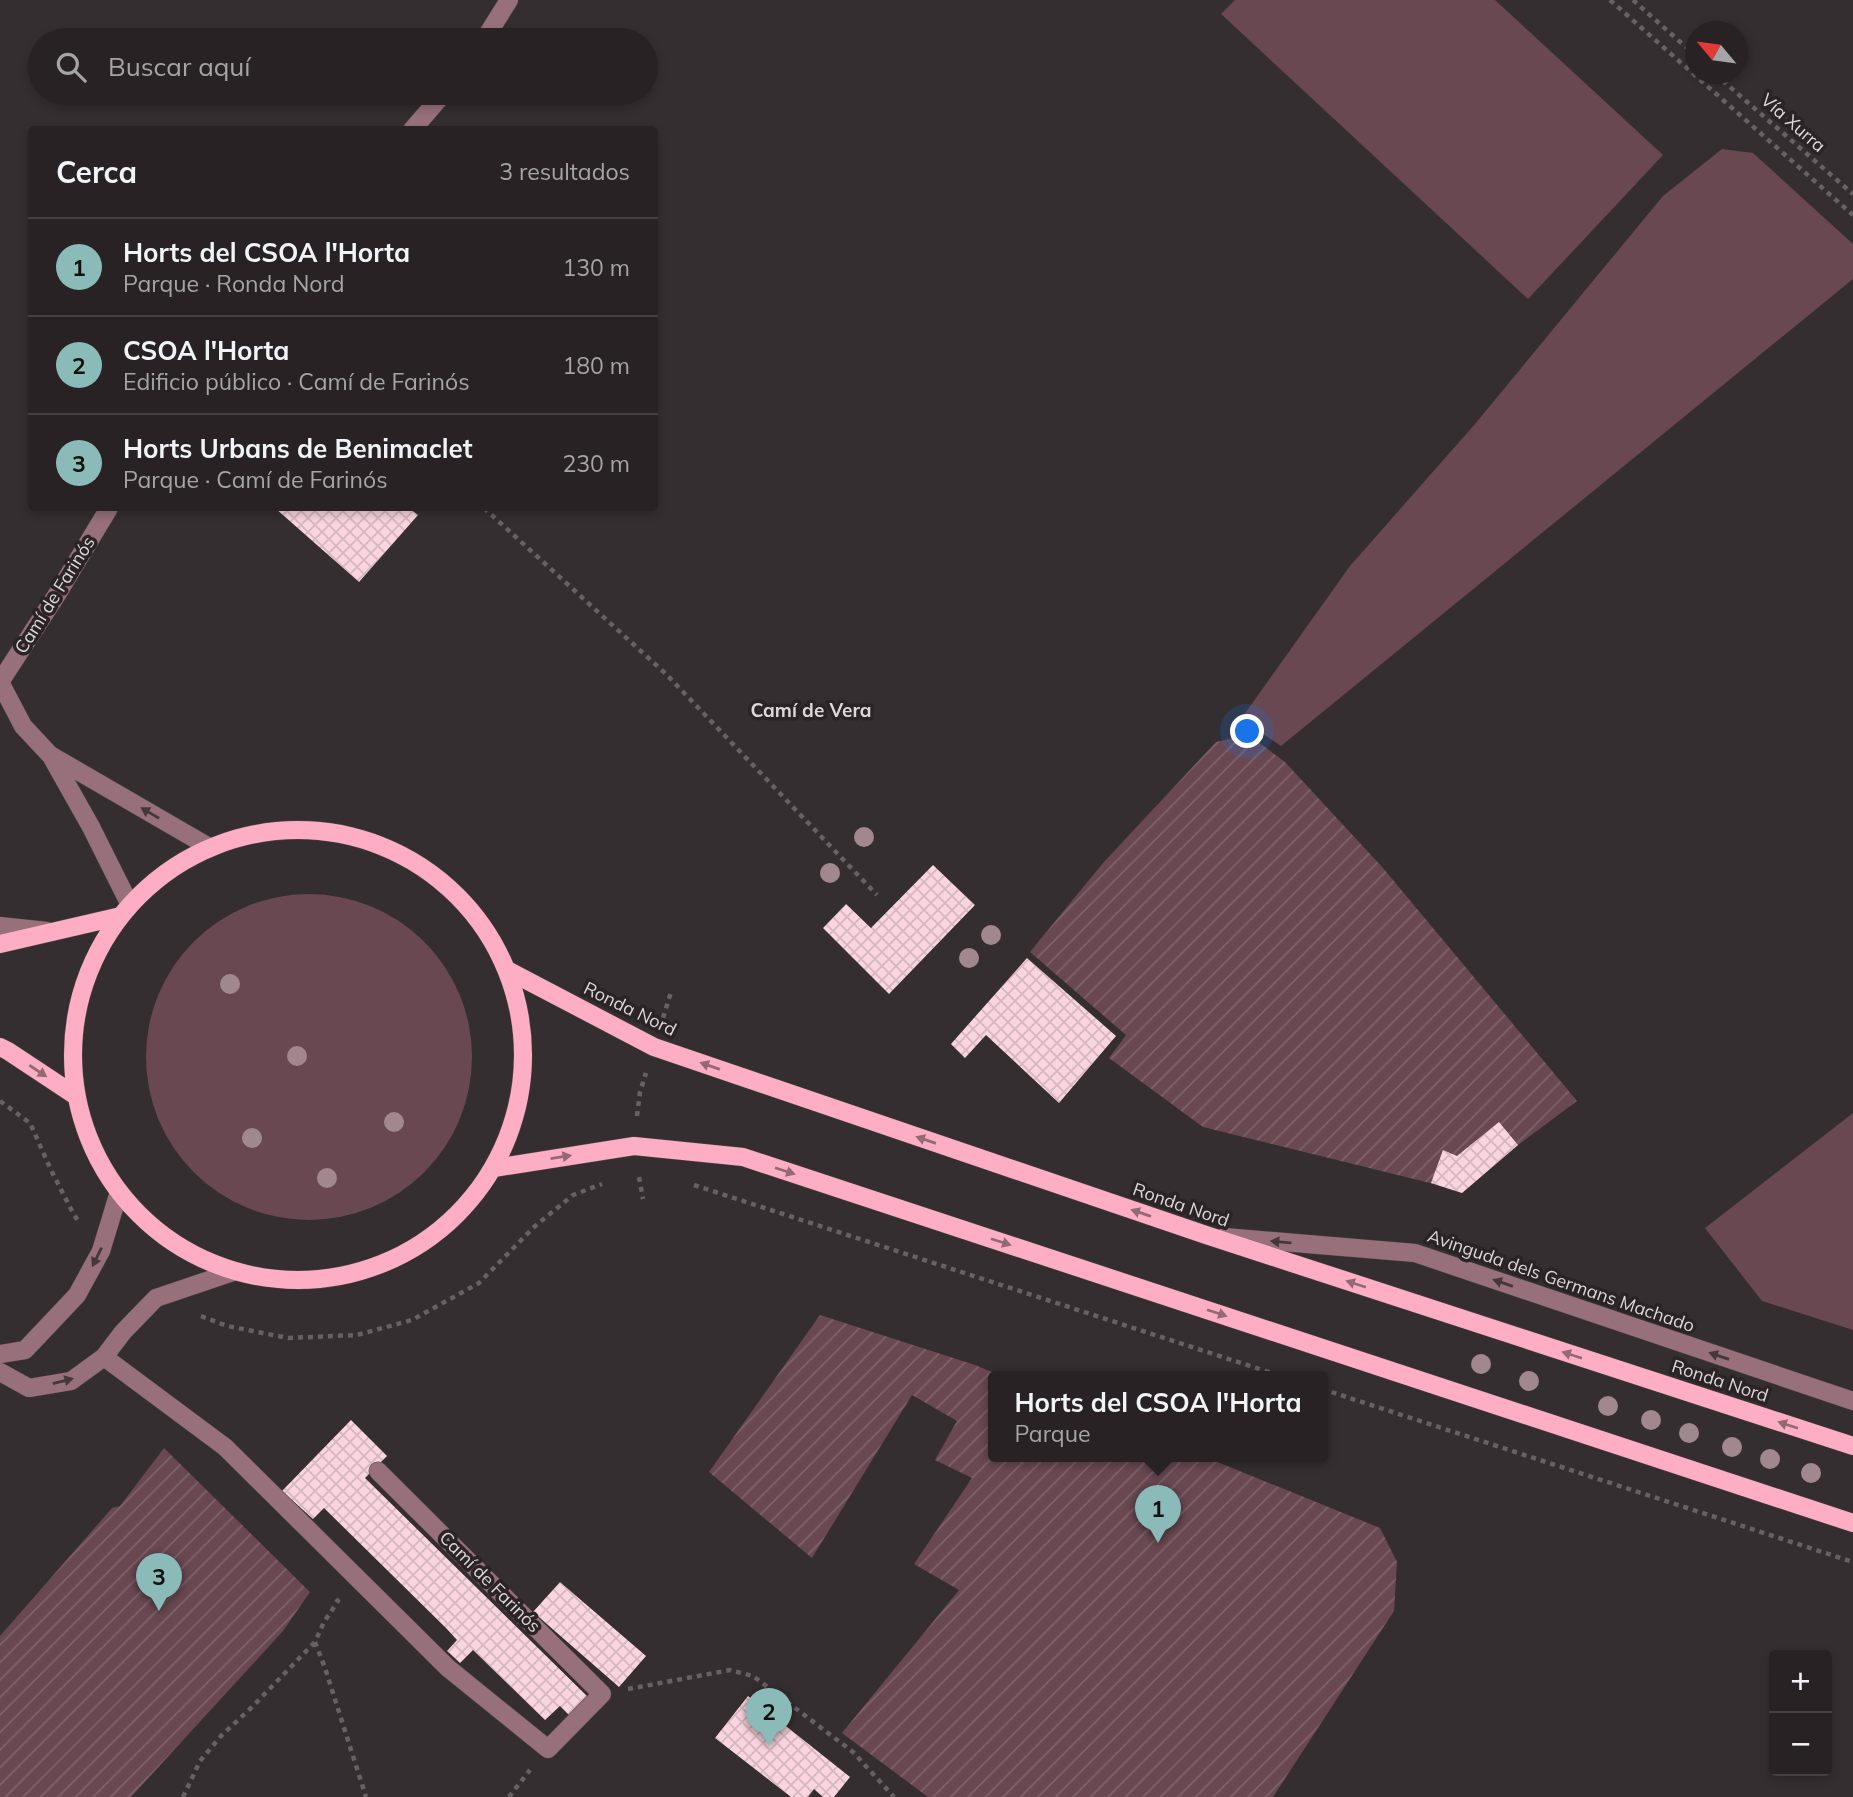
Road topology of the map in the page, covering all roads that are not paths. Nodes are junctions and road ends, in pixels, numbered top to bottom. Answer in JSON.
{"nodes":[{"id":1,"x":509,"y":0,"type":"edge"},
{"id":2,"x":492,"y":28,"type":"edge"},
{"id":3,"x":434,"y":105,"type":"edge"},
{"id":4,"x":415,"y":126,"type":"edge"},
{"id":5,"x":107,"y":511,"type":"edge"},
{"id":6,"x":0,"y":682,"type":"edge"},
{"id":7,"x":51,"y":756,"type":"junction"},
{"id":8,"x":209,"y":847,"type":"junction"},
{"id":9,"x":125,"y":910,"type":"junction"},
{"id":10,"x":0,"y":926,"type":"edge"},
{"id":11,"x":51,"y":932,"type":"junction"},
{"id":12,"x":0,"y":944,"type":"edge"},
{"id":13,"x":509,"y":971,"type":"junction"},
{"id":14,"x":0,"y":1047,"type":"edge"},
{"id":15,"x":76,"y":1096,"type":"junction"},
{"id":16,"x":494,"y":1168,"type":"junction"},
{"id":17,"x":119,"y":1192,"type":"junction"},
{"id":18,"x":1206,"y":1235,"type":"junction"},
{"id":19,"x":233,"y":1272,"type":"junction"},
{"id":20,"x":0,"y":1354,"type":"edge"},
{"id":21,"x":104,"y":1357,"type":"junction"},
{"id":22,"x":0,"y":1372,"type":"edge"},
{"id":23,"x":1853,"y":1401,"type":"edge"},
{"id":24,"x":1853,"y":1447,"type":"edge"},
{"id":25,"x":378,"y":1471,"type":"dead end"},
{"id":26,"x":1853,"y":1523,"type":"edge"}],
"edges":[{"from":1,"to":2,"type":"street"},
{"from":3,"to":4,"type":"street"},
{"from":5,"to":6,"type":"street","name":"Camí de Farinós"},
{"from":6,"to":7,"type":"street","name":"Camí de Farinós"},
{"from":8,"to":7,"type":"street","name":"Camí de Farinós","one_way":true},
{"from":7,"to":9,"type":"street","name":"Camí de Farinós"},
{"from":8,"to":9,"type":"main road"},
{"from":8,"to":13,"type":"main road"},
{"from":9,"to":11,"type":"main road"},
{"from":9,"to":15,"type":"main road"},
{"from":10,"to":11,"type":"street"},
{"from":11,"to":12,"type":"main road"},
{"from":13,"to":16,"type":"main road"},
{"from":18,"to":13,"type":"main road","name":"Ronda Nord","one_way":true},
{"from":14,"to":15,"type":"main road","one_way":true},
{"from":15,"to":17,"type":"main road"},
{"from":16,"to":19,"type":"main road"},
{"from":16,"to":26,"type":"main road","one_way":true},
{"from":17,"to":19,"type":"main road"},
{"from":17,"to":20,"type":"street","one_way":true},
{"from":23,"to":18,"type":"street","name":"Avinguda dels Germans Machado","one_way":true},
{"from":24,"to":18,"type":"main road","name":"Ronda Nord","one_way":true},
{"from":19,"to":21,"type":"street"},
{"from":22,"to":21,"type":"street","one_way":true},
{"from":21,"to":25,"type":"street","name":"Camí de Farinós"}]}
